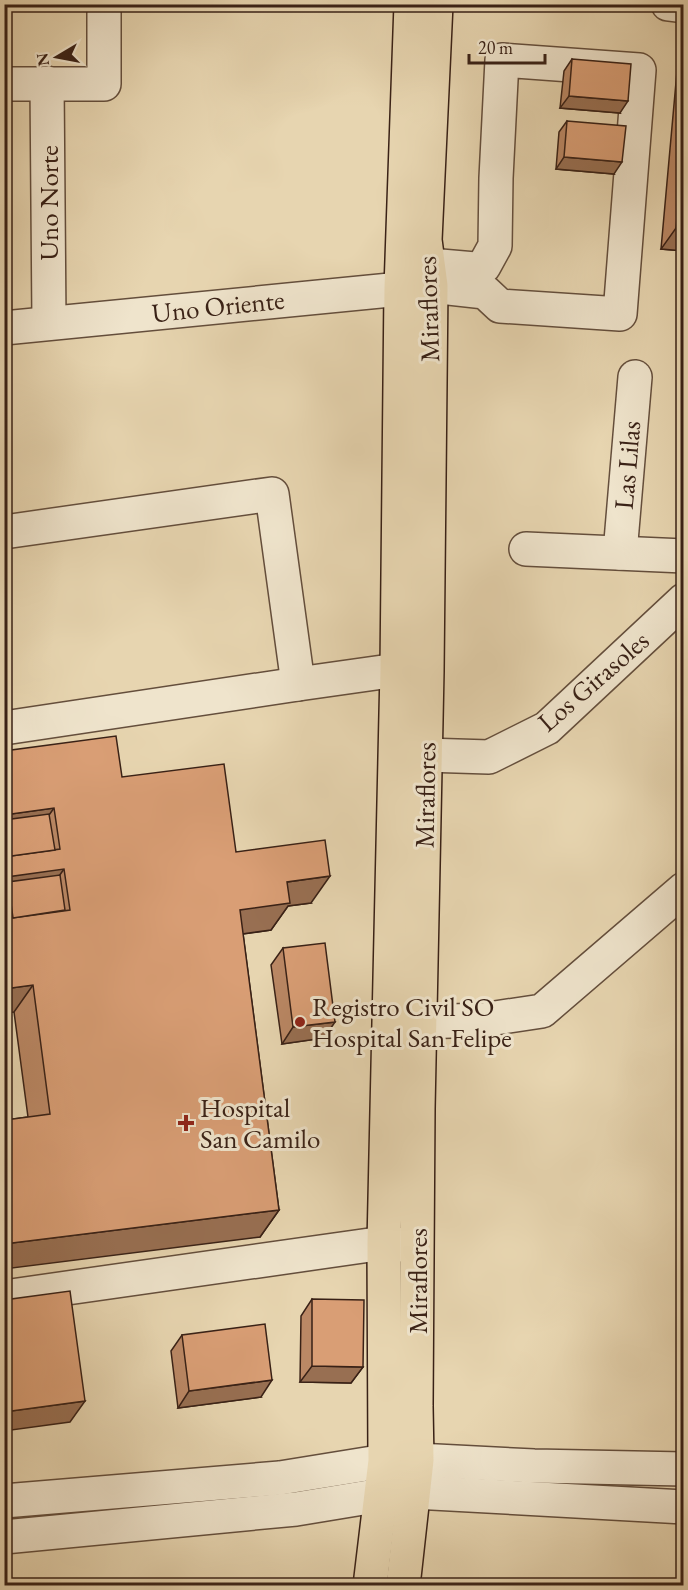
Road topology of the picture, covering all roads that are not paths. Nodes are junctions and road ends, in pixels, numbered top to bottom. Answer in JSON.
{"nodes":[{"id":1,"x":104,"y":4,"type":"edge"},
{"id":2,"x":411,"y":4,"type":"edge"},
{"id":3,"x":436,"y":4,"type":"edge"},
{"id":4,"x":668,"y":4,"type":"edge"},
{"id":5,"x":684,"y":6,"type":"edge"},
{"id":6,"x":47,"y":83,"type":"junction"},
{"id":7,"x":4,"y":84,"type":"edge"},
{"id":8,"x":420,"y":280,"type":"junction"},
{"id":9,"x":49,"y":323,"type":"junction"},
{"id":10,"x":4,"y":328,"type":"edge"},
{"id":11,"x":635,"y":377,"type":"dead end"},
{"id":12,"x":4,"y":532,"type":"edge"},
{"id":13,"x":526,"y":549,"type":"dead end"},
{"id":14,"x":620,"y":553,"type":"junction"},
{"id":15,"x":684,"y":556,"type":"edge"},
{"id":16,"x":684,"y":600,"type":"edge"},
{"id":17,"x":412,"y":671,"type":"junction"},
{"id":18,"x":298,"y":684,"type":"junction"},
{"id":19,"x":4,"y":728,"type":"edge"},
{"id":20,"x":425,"y":755,"type":"junction"},
{"id":21,"x":684,"y":889,"type":"edge"},
{"id":22,"x":420,"y":1022,"type":"junction"},
{"id":23,"x":384,"y":1243,"type":"junction"},
{"id":24,"x":417,"y":1246,"type":"junction"},
{"id":25,"x":4,"y":1297,"type":"edge"},
{"id":26,"x":417,"y":1460,"type":"junction"},
{"id":27,"x":384,"y":1461,"type":"junction"},
{"id":28,"x":684,"y":1469,"type":"edge"},
{"id":29,"x":414,"y":1492,"type":"junction"},
{"id":30,"x":381,"y":1495,"type":"junction"},
{"id":31,"x":4,"y":1501,"type":"edge"},
{"id":32,"x":684,"y":1507,"type":"edge"},
{"id":33,"x":4,"y":1537,"type":"edge"},
{"id":34,"x":370,"y":1586,"type":"edge"},
{"id":35,"x":403,"y":1586,"type":"edge"}],
"edges":[{"from":1,"to":6,"type":"street"},
{"from":2,"to":8,"type":"main road","name":"Miraflores"},
{"from":3,"to":8,"type":"main road","name":"Miraflores"},
{"from":4,"to":5,"type":"street"},
{"from":6,"to":7,"type":"street"},
{"from":6,"to":9,"type":"street","name":"Uno Norte"},
{"from":8,"to":8,"type":"street"},
{"from":8,"to":9,"type":"street","name":"Uno Oriente"},
{"from":8,"to":17,"type":"main road","name":"Miraflores"},
{"from":9,"to":10,"type":"street","name":"Uno Oriente"},
{"from":11,"to":14,"type":"street","name":"Las Lilas"},
{"from":12,"to":18,"type":"street"},
{"from":13,"to":14,"type":"street"},
{"from":14,"to":15,"type":"street"},
{"from":16,"to":20,"type":"street","name":"Los Girasoles"},
{"from":17,"to":18,"type":"street"},
{"from":17,"to":20,"type":"main road","name":"Miraflores"},
{"from":17,"to":23,"type":"main road","name":"Miraflores"},
{"from":18,"to":19,"type":"street"},
{"from":20,"to":22,"type":"main road","name":"Miraflores"},
{"from":21,"to":22,"type":"street"},
{"from":22,"to":24,"type":"main road","name":"Miraflores"},
{"from":23,"to":24,"type":"street"},
{"from":23,"to":25,"type":"street"},
{"from":23,"to":27,"type":"main road","name":"Miraflores"},
{"from":24,"to":26,"type":"main road","name":"Miraflores"},
{"from":26,"to":27,"type":"street"},
{"from":26,"to":28,"type":"street"},
{"from":26,"to":29,"type":"main road","name":"Miraflores"},
{"from":27,"to":30,"type":"main road","name":"Miraflores"},
{"from":27,"to":31,"type":"street"},
{"from":29,"to":30,"type":"street"},
{"from":29,"to":32,"type":"street"},
{"from":29,"to":35,"type":"main road","name":"Miraflores"},
{"from":30,"to":33,"type":"street"},
{"from":30,"to":34,"type":"main road","name":"Miraflores"}]}
